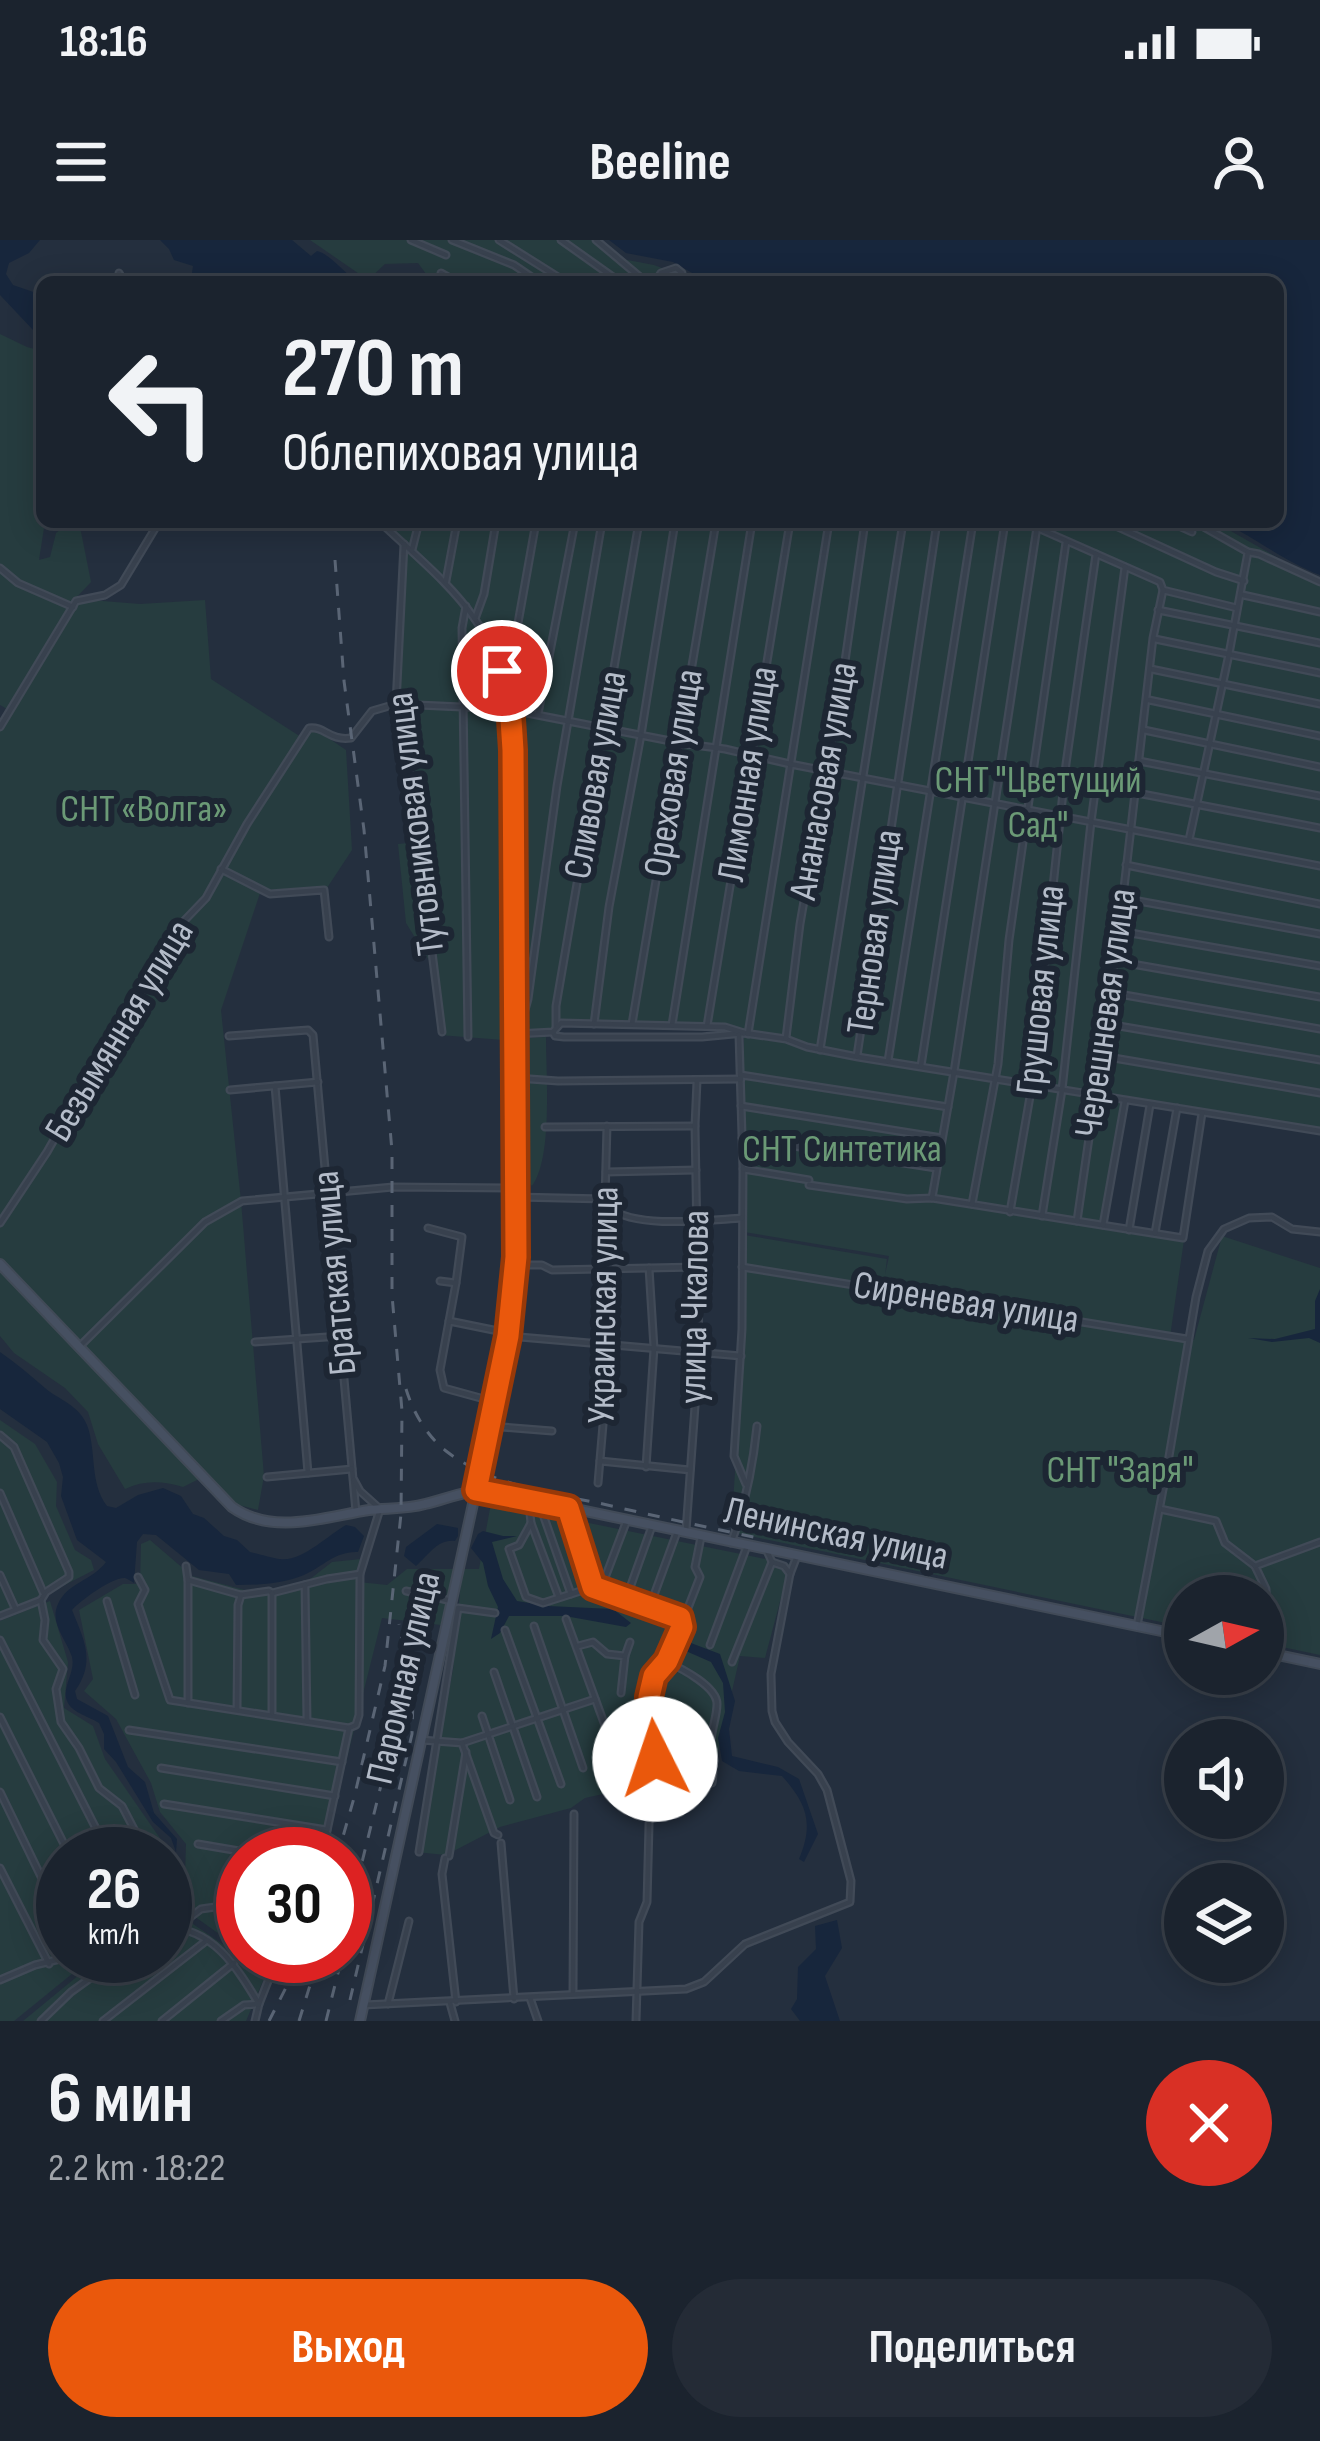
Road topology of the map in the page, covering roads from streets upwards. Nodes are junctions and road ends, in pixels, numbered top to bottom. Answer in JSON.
{"nodes":[{"id":1,"x":411,"y":240,"type":"edge"},
{"id":2,"x":452,"y":240,"type":"edge"},
{"id":3,"x":499,"y":240,"type":"edge"},
{"id":4,"x":562,"y":240,"type":"edge"},
{"id":5,"x":596,"y":240,"type":"edge"},
{"id":6,"x":446,"y":255,"type":"dead end"},
{"id":7,"x":119,"y":273,"type":"dead end"},
{"id":8,"x":441,"y":273,"type":"dead end"},
{"id":9,"x":121,"y":276,"type":"edge"},
{"id":10,"x":446,"y":276,"type":"edge"},
{"id":11,"x":530,"y":276,"type":"edge"},
{"id":12,"x":556,"y":276,"type":"edge"},
{"id":13,"x":612,"y":276,"type":"edge"},
{"id":14,"x":642,"y":276,"type":"edge"},
{"id":15,"x":657,"y":276,"type":"edge"},
{"id":16,"x":683,"y":276,"type":"edge"},
{"id":17,"x":155,"y":528,"type":"edge"},
{"id":18,"x":387,"y":528,"type":"edge"},
{"id":19,"x":418,"y":528,"type":"edge"},
{"id":20,"x":456,"y":528,"type":"edge"},
{"id":21,"x":495,"y":528,"type":"edge"},
{"id":22,"x":535,"y":528,"type":"edge"},
{"id":23,"x":573,"y":528,"type":"edge"},
{"id":24,"x":601,"y":528,"type":"edge"},
{"id":25,"x":638,"y":528,"type":"edge"},
{"id":26,"x":675,"y":528,"type":"edge"},
{"id":27,"x":715,"y":528,"type":"edge"},
{"id":28,"x":751,"y":528,"type":"edge"},
{"id":29,"x":789,"y":528,"type":"edge"},
{"id":30,"x":828,"y":528,"type":"edge"},
{"id":31,"x":864,"y":528,"type":"edge"},
{"id":32,"x":902,"y":528,"type":"edge"},
{"id":33,"x":936,"y":528,"type":"edge"},
{"id":34,"x":972,"y":528,"type":"edge"},
{"id":35,"x":1004,"y":528,"type":"edge"},
{"id":36,"x":1037,"y":528,"type":"edge"},
{"id":37,"x":1039,"y":528,"type":"edge"},
{"id":38,"x":1120,"y":528,"type":"edge"},
{"id":39,"x":1183,"y":528,"type":"edge"},
{"id":40,"x":1206,"y":528,"type":"edge"},
{"id":41,"x":1192,"y":532,"type":"dead end"},
{"id":42,"x":1066,"y":542,"type":"junction"},
{"id":43,"x":404,"y":544,"type":"junction"},
{"id":44,"x":412,"y":550,"type":"junction"},
{"id":45,"x":1248,"y":552,"type":"junction"},
{"id":46,"x":1096,"y":554,"type":"junction"},
{"id":47,"x":1125,"y":567,"type":"junction"},
{"id":48,"x":0,"y":568,"type":"edge"},
{"id":49,"x":446,"y":581,"type":"junction"},
{"id":50,"x":1244,"y":581,"type":"junction"},
{"id":51,"x":1320,"y":582,"type":"edge"},
{"id":52,"x":1163,"y":590,"type":"junction"},
{"id":53,"x":1241,"y":595,"type":"junction"},
{"id":54,"x":466,"y":606,"type":"junction"},
{"id":55,"x":73,"y":607,"type":"junction"},
{"id":56,"x":1238,"y":609,"type":"junction"},
{"id":57,"x":1158,"y":610,"type":"junction"},
{"id":58,"x":1320,"y":612,"type":"edge"},
{"id":59,"x":475,"y":619,"type":"junction"},
{"id":60,"x":1235,"y":625,"type":"junction"},
{"id":61,"x":1154,"y":638,"type":"junction"},
{"id":62,"x":1320,"y":643,"type":"edge"},
{"id":63,"x":1229,"y":654,"type":"junction"},
{"id":64,"x":1150,"y":669,"type":"junction"},
{"id":65,"x":502,"y":671,"type":"junction"},
{"id":66,"x":1320,"y":674,"type":"edge"},
{"id":67,"x":1223,"y":684,"type":"junction"},
{"id":68,"x":1147,"y":700,"type":"junction"},
{"id":69,"x":396,"y":704,"type":"junction"},
{"id":70,"x":1320,"y":704,"type":"edge"},
{"id":71,"x":463,"y":708,"type":"junction"},
{"id":72,"x":510,"y":711,"type":"junction"},
{"id":73,"x":1216,"y":713,"type":"junction"},
{"id":74,"x":538,"y":714,"type":"junction"},
{"id":75,"x":567,"y":722,"type":"junction"},
{"id":76,"x":0,"y":727,"type":"edge"},
{"id":77,"x":604,"y":729,"type":"junction"},
{"id":78,"x":1143,"y":730,"type":"junction"},
{"id":79,"x":641,"y":735,"type":"junction"},
{"id":80,"x":1320,"y":736,"type":"edge"},
{"id":81,"x":679,"y":742,"type":"junction"},
{"id":82,"x":1210,"y":745,"type":"junction"},
{"id":83,"x":717,"y":747,"type":"junction"},
{"id":84,"x":751,"y":755,"type":"junction"},
{"id":85,"x":1139,"y":761,"type":"junction"},
{"id":86,"x":790,"y":764,"type":"junction"},
{"id":87,"x":1320,"y":766,"type":"edge"},
{"id":88,"x":826,"y":769,"type":"junction"},
{"id":89,"x":1204,"y":774,"type":"junction"},
{"id":90,"x":862,"y":776,"type":"junction"},
{"id":91,"x":897,"y":782,"type":"junction"},
{"id":92,"x":930,"y":789,"type":"junction"},
{"id":93,"x":1135,"y":792,"type":"junction"},
{"id":94,"x":962,"y":796,"type":"junction"},
{"id":95,"x":1320,"y":796,"type":"edge"},
{"id":96,"x":994,"y":801,"type":"junction"},
{"id":97,"x":1197,"y":804,"type":"junction"},
{"id":98,"x":1028,"y":808,"type":"junction"},
{"id":99,"x":1060,"y":816,"type":"junction"},
{"id":100,"x":1091,"y":822,"type":"junction"},
{"id":101,"x":1320,"y":828,"type":"edge"},
{"id":102,"x":1130,"y":829,"type":"junction"},
{"id":103,"x":1189,"y":840,"type":"junction"},
{"id":104,"x":1126,"y":865,"type":"junction"},
{"id":105,"x":1320,"y":866,"type":"edge"},
{"id":106,"x":220,"y":869,"type":"junction"},
{"id":107,"x":1122,"y":898,"type":"junction"},
{"id":108,"x":1320,"y":904,"type":"edge"},
{"id":109,"x":1119,"y":931,"type":"junction"},
{"id":110,"x":1320,"y":934,"type":"edge"},
{"id":111,"x":329,"y":937,"type":"dead end"},
{"id":112,"x":1114,"y":961,"type":"junction"},
{"id":113,"x":1320,"y":966,"type":"edge"},
{"id":114,"x":1111,"y":993,"type":"junction"},
{"id":115,"x":1320,"y":997,"type":"edge"},
{"id":116,"x":515,"y":1021,"type":"junction"},
{"id":117,"x":594,"y":1024,"type":"junction"},
{"id":118,"x":632,"y":1024,"type":"junction"},
{"id":119,"x":672,"y":1024,"type":"junction"},
{"id":120,"x":1106,"y":1024,"type":"junction"},
{"id":121,"x":707,"y":1026,"type":"junction"},
{"id":122,"x":1320,"y":1029,"type":"edge"},
{"id":123,"x":555,"y":1030,"type":"junction"},
{"id":124,"x":442,"y":1032,"type":"dead end"},
{"id":125,"x":516,"y":1034,"type":"junction"},
{"id":126,"x":745,"y":1034,"type":"junction"},
{"id":127,"x":229,"y":1036,"type":"dead end"},
{"id":128,"x":468,"y":1037,"type":"dead end"},
{"id":129,"x":786,"y":1039,"type":"junction"},
{"id":130,"x":820,"y":1050,"type":"junction"},
{"id":131,"x":1102,"y":1056,"type":"junction"},
{"id":132,"x":857,"y":1057,"type":"junction"},
{"id":133,"x":1320,"y":1060,"type":"edge"},
{"id":134,"x":888,"y":1061,"type":"junction"},
{"id":135,"x":921,"y":1066,"type":"junction"},
{"id":136,"x":954,"y":1072,"type":"junction"},
{"id":137,"x":741,"y":1077,"type":"junction"},
{"id":138,"x":516,"y":1078,"type":"junction"},
{"id":139,"x":994,"y":1079,"type":"junction"},
{"id":140,"x":697,"y":1081,"type":"junction"},
{"id":141,"x":318,"y":1082,"type":"junction"},
{"id":142,"x":1032,"y":1085,"type":"junction"},
{"id":143,"x":275,"y":1086,"type":"junction"},
{"id":144,"x":230,"y":1090,"type":"dead end"},
{"id":145,"x":1062,"y":1090,"type":"junction"},
{"id":146,"x":1320,"y":1093,"type":"edge"},
{"id":147,"x":1097,"y":1096,"type":"junction"},
{"id":148,"x":1125,"y":1101,"type":"junction"},
{"id":149,"x":1150,"y":1105,"type":"junction"},
{"id":150,"x":742,"y":1106,"type":"junction"},
{"id":151,"x":948,"y":1107,"type":"junction"},
{"id":152,"x":1178,"y":1108,"type":"junction"},
{"id":153,"x":1202,"y":1112,"type":"junction"},
{"id":154,"x":607,"y":1126,"type":"junction"},
{"id":155,"x":695,"y":1126,"type":"junction"},
{"id":156,"x":545,"y":1127,"type":"dead end"},
{"id":157,"x":1320,"y":1131,"type":"edge"},
{"id":158,"x":742,"y":1138,"type":"junction"},
{"id":159,"x":942,"y":1138,"type":"junction"},
{"id":160,"x":936,"y":1168,"type":"junction"},
{"id":161,"x":743,"y":1169,"type":"junction"},
{"id":162,"x":695,"y":1170,"type":"junction"},
{"id":163,"x":606,"y":1172,"type":"junction"},
{"id":164,"x":329,"y":1192,"type":"junction"},
{"id":165,"x":516,"y":1192,"type":"junction"},
{"id":166,"x":285,"y":1196,"type":"junction"},
{"id":167,"x":604,"y":1198,"type":"junction"},
{"id":168,"x":932,"y":1198,"type":"junction"},
{"id":169,"x":972,"y":1204,"type":"junction"},
{"id":170,"x":609,"y":1208,"type":"junction"},
{"id":171,"x":1010,"y":1212,"type":"junction"},
{"id":172,"x":1042,"y":1216,"type":"junction"},
{"id":173,"x":742,"y":1218,"type":"junction"},
{"id":174,"x":696,"y":1220,"type":"junction"},
{"id":175,"x":1077,"y":1221,"type":"junction"},
{"id":176,"x":0,"y":1223,"type":"edge"},
{"id":177,"x":1102,"y":1225,"type":"junction"},
{"id":178,"x":428,"y":1228,"type":"dead end"},
{"id":179,"x":1129,"y":1230,"type":"junction"},
{"id":180,"x":1320,"y":1232,"type":"edge"},
{"id":181,"x":1155,"y":1234,"type":"junction"},
{"id":182,"x":0,"y":1264,"type":"edge"},
{"id":183,"x":515,"y":1265,"type":"junction"},
{"id":184,"x":697,"y":1267,"type":"junction"},
{"id":185,"x":742,"y":1267,"type":"junction"},
{"id":186,"x":649,"y":1268,"type":"junction"},
{"id":187,"x":609,"y":1269,"type":"junction"},
{"id":188,"x":440,"y":1281,"type":"dead end"},
{"id":189,"x":456,"y":1283,"type":"junction"},
{"id":190,"x":449,"y":1321,"type":"junction"},
{"id":191,"x":508,"y":1335,"type":"junction"},
{"id":192,"x":340,"y":1336,"type":"junction"},
{"id":193,"x":297,"y":1339,"type":"junction"},
{"id":194,"x":1189,"y":1340,"type":"junction"},
{"id":195,"x":255,"y":1342,"type":"dead end"},
{"id":196,"x":610,"y":1343,"type":"junction"},
{"id":197,"x":79,"y":1347,"type":"junction"},
{"id":198,"x":654,"y":1348,"type":"junction"},
{"id":199,"x":699,"y":1351,"type":"junction"},
{"id":200,"x":741,"y":1356,"type":"junction"},
{"id":201,"x":495,"y":1402,"type":"junction"},
{"id":202,"x":490,"y":1426,"type":"junction"},
{"id":203,"x":757,"y":1426,"type":"dead end"},
{"id":204,"x":552,"y":1431,"type":"dead end"},
{"id":205,"x":0,"y":1435,"type":"edge"},
{"id":206,"x":600,"y":1461,"type":"junction"},
{"id":207,"x":646,"y":1467,"type":"junction"},
{"id":208,"x":352,"y":1469,"type":"junction"},
{"id":209,"x":689,"y":1470,"type":"junction"},
{"id":210,"x":308,"y":1473,"type":"junction"},
{"id":211,"x":267,"y":1477,"type":"dead end"},
{"id":212,"x":353,"y":1478,"type":"junction"},
{"id":213,"x":598,"y":1483,"type":"dead end"},
{"id":214,"x":746,"y":1484,"type":"junction"},
{"id":215,"x":476,"y":1490,"type":"junction"},
{"id":216,"x":0,"y":1492,"type":"edge"},
{"id":217,"x":539,"y":1501,"type":"junction"},
{"id":218,"x":568,"y":1508,"type":"junction"},
{"id":219,"x":384,"y":1509,"type":"junction"},
{"id":220,"x":1160,"y":1509,"type":"junction"},
{"id":221,"x":356,"y":1512,"type":"junction"},
{"id":222,"x":626,"y":1520,"type":"junction"},
{"id":223,"x":531,"y":1523,"type":"junction"},
{"id":224,"x":652,"y":1526,"type":"junction"},
{"id":225,"x":681,"y":1532,"type":"junction"},
{"id":226,"x":700,"y":1537,"type":"junction"},
{"id":227,"x":1320,"y":1542,"type":"edge"},
{"id":228,"x":731,"y":1543,"type":"junction"},
{"id":229,"x":747,"y":1546,"type":"junction"},
{"id":230,"x":767,"y":1550,"type":"junction"},
{"id":231,"x":796,"y":1556,"type":"junction"},
{"id":232,"x":772,"y":1562,"type":"junction"},
{"id":233,"x":185,"y":1566,"type":"dead end"},
{"id":234,"x":1255,"y":1566,"type":"junction"},
{"id":235,"x":360,"y":1574,"type":"junction"},
{"id":236,"x":790,"y":1574,"type":"junction"},
{"id":237,"x":0,"y":1575,"type":"edge"},
{"id":238,"x":1260,"y":1575,"type":"edge"},
{"id":239,"x":138,"y":1577,"type":"dead end"},
{"id":240,"x":188,"y":1580,"type":"junction"},
{"id":241,"x":305,"y":1585,"type":"junction"},
{"id":242,"x":596,"y":1589,"type":"junction"},
{"id":243,"x":406,"y":1591,"type":"dead end"},
{"id":244,"x":272,"y":1593,"type":"junction"},
{"id":245,"x":571,"y":1594,"type":"junction"},
{"id":246,"x":241,"y":1595,"type":"junction"},
{"id":247,"x":42,"y":1597,"type":"junction"},
{"id":248,"x":559,"y":1597,"type":"junction"},
{"id":249,"x":626,"y":1599,"type":"junction"},
{"id":250,"x":107,"y":1601,"type":"dead end"},
{"id":251,"x":452,"y":1601,"type":"junction"},
{"id":252,"x":650,"y":1606,"type":"junction"},
{"id":253,"x":16,"y":1610,"type":"junction"},
{"id":254,"x":495,"y":1613,"type":"dead end"},
{"id":255,"x":0,"y":1616,"type":"edge"},
{"id":256,"x":566,"y":1619,"type":"dead end"},
{"id":257,"x":534,"y":1626,"type":"dead end"},
{"id":258,"x":1137,"y":1626,"type":"junction"},
{"id":259,"x":682,"y":1627,"type":"junction"},
{"id":260,"x":505,"y":1630,"type":"dead end"},
{"id":261,"x":1164,"y":1632,"type":"edge"},
{"id":262,"x":0,"y":1640,"type":"edge"},
{"id":263,"x":630,"y":1642,"type":"dead end"},
{"id":264,"x":710,"y":1645,"type":"dead end"},
{"id":265,"x":576,"y":1646,"type":"junction"},
{"id":266,"x":625,"y":1656,"type":"junction"},
{"id":267,"x":1284,"y":1656,"type":"edge"},
{"id":268,"x":667,"y":1661,"type":"junction"},
{"id":269,"x":732,"y":1662,"type":"dead end"},
{"id":270,"x":1320,"y":1664,"type":"edge"},
{"id":271,"x":494,"y":1672,"type":"dead end"},
{"id":272,"x":622,"y":1693,"type":"dead end"},
{"id":273,"x":135,"y":1695,"type":"dead end"},
{"id":274,"x":595,"y":1699,"type":"junction"},
{"id":275,"x":188,"y":1703,"type":"junction"},
{"id":276,"x":237,"y":1711,"type":"junction"},
{"id":277,"x":561,"y":1711,"type":"junction"},
{"id":278,"x":272,"y":1716,"type":"junction"},
{"id":279,"x":482,"y":1716,"type":"dead end"},
{"id":280,"x":0,"y":1717,"type":"edge"},
{"id":281,"x":537,"y":1720,"type":"junction"},
{"id":282,"x":307,"y":1721,"type":"junction"},
{"id":283,"x":512,"y":1726,"type":"junction"},
{"id":284,"x":349,"y":1728,"type":"junction"},
{"id":285,"x":129,"y":1730,"type":"dead end"},
{"id":286,"x":488,"y":1735,"type":"junction"},
{"id":287,"x":421,"y":1740,"type":"junction"},
{"id":288,"x":437,"y":1741,"type":"junction"},
{"id":289,"x":610,"y":1742,"type":"dead end"},
{"id":290,"x":462,"y":1743,"type":"junction"},
{"id":291,"x":466,"y":1752,"type":"junction"},
{"id":292,"x":342,"y":1762,"type":"junction"},
{"id":293,"x":161,"y":1768,"type":"dead end"},
{"id":294,"x":583,"y":1768,"type":"dead end"},
{"id":295,"x":712,"y":1783,"type":"dead end"},
{"id":296,"x":561,"y":1784,"type":"dead end"},
{"id":297,"x":0,"y":1792,"type":"edge"},
{"id":298,"x":335,"y":1796,"type":"junction"},
{"id":299,"x":536,"y":1797,"type":"dead end"},
{"id":300,"x":510,"y":1800,"type":"dead end"},
{"id":301,"x":164,"y":1804,"type":"dead end"},
{"id":302,"x":574,"y":1814,"type":"dead end"},
{"id":303,"x":56,"y":1827,"type":"edge"},
{"id":304,"x":95,"y":1827,"type":"edge"},
{"id":305,"x":133,"y":1827,"type":"edge"},
{"id":306,"x":308,"y":1827,"type":"edge"},
{"id":307,"x":328,"y":1827,"type":"edge"},
{"id":308,"x":198,"y":1844,"type":"dead end"},
{"id":309,"x":216,"y":1847,"type":"edge"},
{"id":310,"x":419,"y":1852,"type":"dead end"},
{"id":311,"x":36,"y":1866,"type":"edge"},
{"id":312,"x":0,"y":1868,"type":"edge"},
{"id":313,"x":409,"y":1921,"type":"dead end"},
{"id":314,"x":192,"y":1932,"type":"edge"},
{"id":315,"x":36,"y":1939,"type":"edge"},
{"id":316,"x":206,"y":1941,"type":"junction"},
{"id":317,"x":216,"y":1946,"type":"edge"},
{"id":318,"x":36,"y":1965,"type":"edge"},
{"id":319,"x":216,"y":1978,"type":"edge"},
{"id":320,"x":0,"y":1980,"type":"edge"},
{"id":321,"x":83,"y":1983,"type":"edge"},
{"id":322,"x":246,"y":1983,"type":"edge"},
{"id":323,"x":267,"y":1983,"type":"edge"},
{"id":324,"x":636,"y":1993,"type":"junction"},
{"id":325,"x":573,"y":1996,"type":"junction"},
{"id":326,"x":530,"y":1998,"type":"junction"},
{"id":327,"x":514,"y":1999,"type":"junction"},
{"id":328,"x":453,"y":2002,"type":"junction"},
{"id":329,"x":259,"y":2005,"type":"junction"},
{"id":330,"x":364,"y":2005,"type":"junction"},
{"id":331,"x":388,"y":2005,"type":"junction"},
{"id":332,"x":40,"y":2021,"type":"edge"},
{"id":333,"x":103,"y":2021,"type":"edge"},
{"id":334,"x":162,"y":2021,"type":"edge"},
{"id":335,"x":221,"y":2021,"type":"edge"},
{"id":336,"x":255,"y":2021,"type":"edge"},
{"id":337,"x":360,"y":2021,"type":"edge"},
{"id":338,"x":455,"y":2021,"type":"edge"},
{"id":339,"x":538,"y":2021,"type":"edge"},
{"id":340,"x":636,"y":2021,"type":"edge"}],
"edges":[{"from":1,"to":6,"type":"street"},
{"from":2,"to":11,"type":"street"},
{"from":3,"to":12,"type":"street"},
{"from":4,"to":13,"type":"street"},
{"from":5,"to":14,"type":"street"},
{"from":7,"to":9,"type":"street"},
{"from":8,"to":10,"type":"street"},
{"from":15,"to":16,"type":"street"},
{"from":17,"to":55,"type":"street"},
{"from":18,"to":43,"type":"street"},
{"from":19,"to":44,"type":"street"},
{"from":20,"to":49,"type":"street"},
{"from":21,"to":59,"type":"street"},
{"from":22,"to":65,"type":"street"},
{"from":23,"to":74,"type":"street"},
{"from":24,"to":75,"type":"street"},
{"from":25,"to":77,"type":"street","name":"Сливовая улица"},
{"from":26,"to":79,"type":"street"},
{"from":27,"to":81,"type":"street","name":"Ореховая улица"},
{"from":28,"to":83,"type":"street"},
{"from":29,"to":84,"type":"street","name":"Лимонная улица"},
{"from":30,"to":86,"type":"street"},
{"from":31,"to":88,"type":"street","name":"Ананасовая улица"},
{"from":32,"to":90,"type":"street"},
{"from":33,"to":91,"type":"street","name":"Терновая улица"},
{"from":34,"to":92,"type":"street"},
{"from":35,"to":94,"type":"street"},
{"from":36,"to":96,"type":"street"},
{"from":37,"to":42,"type":"street"},
{"from":38,"to":50,"type":"street"},
{"from":39,"to":41,"type":"street"},
{"from":40,"to":45,"type":"street"},
{"from":42,"to":46,"type":"street"},
{"from":42,"to":98,"type":"street"},
{"from":43,"to":44,"type":"street"},
{"from":43,"to":69,"type":"street","name":"Тутовниковая улица"},
{"from":44,"to":49,"type":"street"},
{"from":45,"to":50,"type":"street"},
{"from":45,"to":51,"type":"street"},
{"from":46,"to":47,"type":"street"},
{"from":46,"to":99,"type":"street","name":"Грушовая улица"},
{"from":47,"to":52,"type":"street"},
{"from":47,"to":100,"type":"street"},
{"from":48,"to":55,"type":"street"},
{"from":49,"to":54,"type":"street"},
{"from":50,"to":53,"type":"street"},
{"from":52,"to":56,"type":"street"},
{"from":52,"to":57,"type":"street","name":"Черешневая улица"},
{"from":53,"to":56,"type":"street"},
{"from":53,"to":58,"type":"street"},
{"from":54,"to":59,"type":"street"},
{"from":54,"to":71,"type":"street"},
{"from":55,"to":76,"type":"street"},
{"from":56,"to":60,"type":"street"},
{"from":57,"to":60,"type":"street"},
{"from":57,"to":61,"type":"street","name":"Черешневая улица"},
{"from":59,"to":65,"type":"street"},
{"from":60,"to":62,"type":"street"},
{"from":60,"to":63,"type":"street"},
{"from":61,"to":63,"type":"street"},
{"from":61,"to":64,"type":"street","name":"Черешневая улица"},
{"from":63,"to":66,"type":"street"},
{"from":63,"to":67,"type":"street"},
{"from":64,"to":67,"type":"street"},
{"from":64,"to":68,"type":"street","name":"Черешневая улица"},
{"from":65,"to":72,"type":"street"},
{"from":67,"to":70,"type":"street"},
{"from":67,"to":73,"type":"street"},
{"from":68,"to":73,"type":"street"},
{"from":68,"to":78,"type":"street","name":"Черешневая улица"},
{"from":69,"to":71,"type":"street"},
{"from":69,"to":106,"type":"street","name":"Безымянная улица"},
{"from":69,"to":124,"type":"street","name":"Тутовниковая улица"},
{"from":71,"to":72,"type":"street"},
{"from":71,"to":128,"type":"street"},
{"from":72,"to":74,"type":"street"},
{"from":72,"to":116,"type":"street"},
{"from":73,"to":80,"type":"street"},
{"from":73,"to":82,"type":"street"},
{"from":74,"to":75,"type":"street"},
{"from":75,"to":77,"type":"street"},
{"from":75,"to":116,"type":"street"},
{"from":77,"to":79,"type":"street"},
{"from":77,"to":123,"type":"street","name":"Сливовая улица"},
{"from":78,"to":82,"type":"street"},
{"from":78,"to":85,"type":"street","name":"Черешневая улица"},
{"from":79,"to":81,"type":"street"},
{"from":79,"to":117,"type":"street"},
{"from":81,"to":83,"type":"street"},
{"from":81,"to":118,"type":"street","name":"Ореховая улица"},
{"from":82,"to":87,"type":"street"},
{"from":82,"to":89,"type":"street"},
{"from":83,"to":84,"type":"street"},
{"from":83,"to":119,"type":"street"},
{"from":84,"to":86,"type":"street"},
{"from":84,"to":121,"type":"street","name":"Лимонная улица"},
{"from":85,"to":89,"type":"street"},
{"from":85,"to":93,"type":"street","name":"Черешневая улица"},
{"from":86,"to":88,"type":"street"},
{"from":86,"to":126,"type":"street"},
{"from":88,"to":90,"type":"street"},
{"from":88,"to":129,"type":"street","name":"Ананасовая улица"},
{"from":89,"to":95,"type":"street"},
{"from":89,"to":97,"type":"street"},
{"from":90,"to":91,"type":"street"},
{"from":90,"to":130,"type":"street"},
{"from":91,"to":92,"type":"street"},
{"from":91,"to":132,"type":"street","name":"Терновая улица"},
{"from":92,"to":94,"type":"street"},
{"from":92,"to":134,"type":"street"},
{"from":93,"to":97,"type":"street"},
{"from":93,"to":102,"type":"street","name":"Черешневая улица"},
{"from":94,"to":96,"type":"street"},
{"from":94,"to":135,"type":"street"},
{"from":96,"to":98,"type":"street"},
{"from":96,"to":136,"type":"street"},
{"from":97,"to":101,"type":"street"},
{"from":97,"to":103,"type":"street"},
{"from":98,"to":99,"type":"street"},
{"from":98,"to":139,"type":"street"},
{"from":99,"to":100,"type":"street"},
{"from":99,"to":142,"type":"street","name":"Грушовая улица"},
{"from":100,"to":102,"type":"street"},
{"from":100,"to":145,"type":"street"},
{"from":102,"to":103,"type":"street"},
{"from":102,"to":104,"type":"street","name":"Черешневая улица"},
{"from":103,"to":105,"type":"street"},
{"from":104,"to":107,"type":"street","name":"Черешневая улица"},
{"from":104,"to":108,"type":"street"},
{"from":106,"to":111,"type":"street"},
{"from":106,"to":176,"type":"street","name":"Безымянная улица"},
{"from":107,"to":109,"type":"street","name":"Черешневая улица"},
{"from":107,"to":110,"type":"street"},
{"from":109,"to":112,"type":"street","name":"Черешневая улица"},
{"from":109,"to":113,"type":"street"},
{"from":112,"to":114,"type":"street","name":"Черешневая улица"},
{"from":112,"to":115,"type":"street"},
{"from":114,"to":120,"type":"street","name":"Черешневая улица"},
{"from":114,"to":122,"type":"street"},
{"from":116,"to":125,"type":"street"},
{"from":117,"to":118,"type":"street"},
{"from":117,"to":123,"type":"street"},
{"from":118,"to":119,"type":"street"},
{"from":119,"to":121,"type":"street"},
{"from":120,"to":131,"type":"street","name":"Черешневая улица"},
{"from":120,"to":133,"type":"street"},
{"from":121,"to":126,"type":"street"},
{"from":123,"to":125,"type":"street"},
{"from":123,"to":126,"type":"street"},
{"from":125,"to":138,"type":"street"},
{"from":126,"to":129,"type":"street"},
{"from":126,"to":137,"type":"street"},
{"from":127,"to":141,"type":"street","name":"Братская улица"},
{"from":129,"to":130,"type":"street"},
{"from":130,"to":132,"type":"street"},
{"from":131,"to":146,"type":"street"},
{"from":131,"to":147,"type":"street","name":"Черешневая улица"},
{"from":132,"to":134,"type":"street"},
{"from":134,"to":135,"type":"street"},
{"from":135,"to":136,"type":"street"},
{"from":136,"to":139,"type":"street"},
{"from":136,"to":151,"type":"street"},
{"from":137,"to":140,"type":"street"},
{"from":137,"to":150,"type":"street"},
{"from":137,"to":151,"type":"street"},
{"from":138,"to":140,"type":"street"},
{"from":138,"to":165,"type":"street"},
{"from":139,"to":142,"type":"street"},
{"from":139,"to":169,"type":"street"},
{"from":140,"to":155,"type":"street","name":"улица Чкалова"},
{"from":141,"to":143,"type":"street"},
{"from":141,"to":164,"type":"street","name":"Братская улица"},
{"from":142,"to":145,"type":"street"},
{"from":142,"to":171,"type":"street","name":"Грушовая улица"},
{"from":143,"to":144,"type":"street"},
{"from":143,"to":166,"type":"street"},
{"from":145,"to":147,"type":"street"},
{"from":145,"to":172,"type":"street"},
{"from":147,"to":148,"type":"street"},
{"from":147,"to":175,"type":"street","name":"Черешневая улица"},
{"from":148,"to":149,"type":"street"},
{"from":148,"to":177,"type":"street"},
{"from":149,"to":152,"type":"street"},
{"from":149,"to":179,"type":"street"},
{"from":150,"to":158,"type":"street"},
{"from":150,"to":159,"type":"street"},
{"from":151,"to":159,"type":"street"},
{"from":152,"to":153,"type":"street"},
{"from":152,"to":181,"type":"street"},
{"from":153,"to":157,"type":"street"},
{"from":153,"to":181,"type":"street"},
{"from":154,"to":155,"type":"street"},
{"from":154,"to":156,"type":"street"},
{"from":154,"to":163,"type":"street","name":"Украинская улица"},
{"from":155,"to":162,"type":"street","name":"улица Чкалова"},
{"from":158,"to":160,"type":"street"},
{"from":158,"to":161,"type":"street"},
{"from":159,"to":160,"type":"street"},
{"from":160,"to":168,"type":"street"},
{"from":161,"to":168,"type":"street"},
{"from":161,"to":173,"type":"street"},
{"from":162,"to":163,"type":"street"},
{"from":162,"to":174,"type":"street","name":"улица Чкалова"},
{"from":163,"to":167,"type":"street","name":"Украинская улица"},
{"from":164,"to":165,"type":"street"},
{"from":164,"to":166,"type":"street"},
{"from":164,"to":192,"type":"street","name":"Братская улица"},
{"from":165,"to":167,"type":"street"},
{"from":165,"to":183,"type":"street"},
{"from":166,"to":193,"type":"street"},
{"from":166,"to":197,"type":"street"},
{"from":167,"to":170,"type":"street","name":"Украинская улица"},
{"from":168,"to":169,"type":"street"},
{"from":169,"to":171,"type":"street"},
{"from":170,"to":174,"type":"street"},
{"from":170,"to":187,"type":"street","name":"Украинская улица"},
{"from":171,"to":172,"type":"street"},
{"from":172,"to":175,"type":"street"},
{"from":173,"to":174,"type":"street"},
{"from":173,"to":185,"type":"street"},
{"from":174,"to":184,"type":"street","name":"улица Чкалова"},
{"from":175,"to":177,"type":"street"},
{"from":177,"to":179,"type":"street"},
{"from":178,"to":189,"type":"street"},
{"from":179,"to":181,"type":"street"},
{"from":180,"to":194,"type":"street"},
{"from":182,"to":197,"type":"street"},
{"from":183,"to":187,"type":"street"},
{"from":183,"to":191,"type":"street"},
{"from":184,"to":186,"type":"street"},
{"from":184,"to":199,"type":"street","name":"улица Чкалова"},
{"from":185,"to":194,"type":"street","name":"Сиреневая улица"},
{"from":185,"to":200,"type":"street"},
{"from":186,"to":187,"type":"street"},
{"from":186,"to":198,"type":"street"},
{"from":187,"to":196,"type":"street","name":"Украинская улица"},
{"from":188,"to":189,"type":"street"},
{"from":189,"to":190,"type":"street"},
{"from":190,"to":191,"type":"street"},
{"from":190,"to":201,"type":"street"},
{"from":191,"to":196,"type":"street"},
{"from":191,"to":201,"type":"street"},
{"from":192,"to":193,"type":"street"},
{"from":192,"to":208,"type":"street","name":"Братская улица"},
{"from":193,"to":195,"type":"street"},
{"from":193,"to":210,"type":"street"},
{"from":194,"to":220,"type":"street"},
{"from":196,"to":198,"type":"street"},
{"from":196,"to":206,"type":"street","name":"Украинская улица"},
{"from":197,"to":221,"type":"street"},
{"from":198,"to":199,"type":"street"},
{"from":198,"to":207,"type":"street"},
{"from":199,"to":200,"type":"street"},
{"from":199,"to":209,"type":"street","name":"улица Чкалова"},
{"from":200,"to":214,"type":"street"},
{"from":201,"to":202,"type":"street"},
{"from":202,"to":204,"type":"street"},
{"from":202,"to":215,"type":"street"},
{"from":203,"to":214,"type":"street"},
{"from":205,"to":247,"type":"street"},
{"from":206,"to":207,"type":"street"},
{"from":206,"to":213,"type":"street","name":"Украинская улица"},
{"from":207,"to":209,"type":"street"},
{"from":208,"to":210,"type":"street"},
{"from":208,"to":212,"type":"street","name":"Братская улица"},
{"from":209,"to":225,"type":"street","name":"улица Чкалова"},
{"from":210,"to":211,"type":"street"},
{"from":212,"to":219,"type":"street"},
{"from":212,"to":221,"type":"street","name":"Братская улица"},
{"from":214,"to":228,"type":"street"},
{"from":215,"to":217,"type":"street","name":"Ленинская улица"},
{"from":215,"to":219,"type":"street"},
{"from":215,"to":251,"type":"street","name":"Паромная улица"},
{"from":216,"to":247,"type":"street"},
{"from":217,"to":218,"type":"street","name":"Ленинская улица"},
{"from":217,"to":223,"type":"street"},
{"from":217,"to":245,"type":"street"},
{"from":218,"to":222,"type":"street","name":"Ленинская улица"},
{"from":218,"to":242,"type":"street"},
{"from":219,"to":221,"type":"street"},
{"from":219,"to":235,"type":"street"},
{"from":220,"to":234,"type":"street"},
{"from":220,"to":258,"type":"street"},
{"from":222,"to":224,"type":"street","name":"Ленинская улица"},
{"from":222,"to":242,"type":"street"},
{"from":223,"to":248,"type":"street"},
{"from":223,"to":248,"type":"street"},
{"from":224,"to":225,"type":"street","name":"Ленинская улица"},
{"from":224,"to":249,"type":"street"},
{"from":225,"to":226,"type":"street","name":"Ленинская улица"},
{"from":225,"to":252,"type":"street","name":"улица Чкалова"},
{"from":226,"to":228,"type":"street","name":"Ленинская улица"},
{"from":226,"to":259,"type":"street"},
{"from":227,"to":234,"type":"street"},
{"from":228,"to":229,"type":"street","name":"Ленинская улица"},
{"from":229,"to":230,"type":"street","name":"Ленинская улица"},
{"from":229,"to":264,"type":"street"},
{"from":230,"to":231,"type":"street","name":"Ленинская улица"},
{"from":230,"to":232,"type":"street"},
{"from":231,"to":236,"type":"street"},
{"from":231,"to":258,"type":"street","name":"Ленинская улица"},
{"from":232,"to":236,"type":"street"},
{"from":232,"to":269,"type":"street"},
{"from":233,"to":240,"type":"street"},
{"from":234,"to":238,"type":"street"},
{"from":235,"to":241,"type":"street"},
{"from":235,"to":284,"type":"street"},
{"from":236,"to":324,"type":"street"},
{"from":237,"to":253,"type":"street"},
{"from":239,"to":275,"type":"street"},
{"from":240,"to":246,"type":"street"},
{"from":240,"to":275,"type":"street"},
{"from":241,"to":244,"type":"street"},
{"from":241,"to":282,"type":"street"},
{"from":242,"to":245,"type":"street"},
{"from":242,"to":249,"type":"street"},
{"from":243,"to":251,"type":"street"},
{"from":244,"to":246,"type":"street"},
{"from":244,"to":278,"type":"street"},
{"from":245,"to":248,"type":"street"},
{"from":246,"to":276,"type":"street"},
{"from":247,"to":253,"type":"street"},
{"from":247,"to":305,"type":"street"},
{"from":249,"to":252,"type":"street"},
{"from":250,"to":273,"type":"street"},
{"from":251,"to":287,"type":"street","name":"Паромная улица"},
{"from":252,"to":259,"type":"street"},
{"from":253,"to":255,"type":"street"},
{"from":254,"to":288,"type":"street"},
{"from":256,"to":265,"type":"street"},
{"from":257,"to":277,"type":"street"},
{"from":258,"to":261,"type":"street","name":"Ленинская улица"},
{"from":259,"to":268,"type":"street"},
{"from":260,"to":281,"type":"street"},
{"from":262,"to":304,"type":"street"},
{"from":263,"to":266,"type":"street"},
{"from":265,"to":266,"type":"street"},
{"from":265,"to":274,"type":"street"},
{"from":266,"to":272,"type":"street"},
{"from":267,"to":270,"type":"street"},
{"from":268,"to":295,"type":"street"},
{"from":268,"to":324,"type":"street"},
{"from":271,"to":283,"type":"street"},
{"from":274,"to":277,"type":"street"},
{"from":274,"to":289,"type":"street"},
{"from":275,"to":276,"type":"street"},
{"from":276,"to":278,"type":"street"},
{"from":277,"to":281,"type":"street"},
{"from":277,"to":294,"type":"street"},
{"from":278,"to":282,"type":"street"},
{"from":279,"to":286,"type":"street"},
{"from":280,"to":303,"type":"street"},
{"from":281,"to":283,"type":"street"},
{"from":281,"to":296,"type":"street"},
{"from":282,"to":284,"type":"street"},
{"from":283,"to":286,"type":"street"},
{"from":283,"to":299,"type":"street"},
{"from":284,"to":292,"type":"street"},
{"from":285,"to":292,"type":"street"},
{"from":286,"to":290,"type":"street"},
{"from":286,"to":300,"type":"street"},
{"from":287,"to":288,"type":"street"},
{"from":287,"to":330,"type":"street","name":"Паромная улица"},
{"from":288,"to":290,"type":"street"},
{"from":288,"to":310,"type":"street"},
{"from":290,"to":291,"type":"street"},
{"from":291,"to":327,"type":"street"},
{"from":291,"to":328,"type":"street"},
{"from":292,"to":298,"type":"street"},
{"from":293,"to":298,"type":"street"},
{"from":297,"to":311,"type":"street"},
{"from":298,"to":307,"type":"street"},
{"from":301,"to":306,"type":"street"},
{"from":302,"to":325,"type":"street"},
{"from":308,"to":309,"type":"street"},
{"from":312,"to":315,"type":"street"},
{"from":313,"to":331,"type":"street"},
{"from":314,"to":316,"type":"street"},
{"from":316,"to":317,"type":"street"},
{"from":316,"to":333,"type":"street"},
{"from":318,"to":320,"type":"street"},
{"from":319,"to":334,"type":"street"},
{"from":321,"to":332,"type":"street"},
{"from":322,"to":329,"type":"street"},
{"from":323,"to":329,"type":"street"},
{"from":324,"to":325,"type":"street"},
{"from":324,"to":340,"type":"street"},
{"from":325,"to":326,"type":"street"},
{"from":326,"to":327,"type":"street"},
{"from":326,"to":339,"type":"street"},
{"from":327,"to":328,"type":"street"},
{"from":328,"to":331,"type":"street"},
{"from":328,"to":338,"type":"street"},
{"from":329,"to":335,"type":"street"},
{"from":329,"to":336,"type":"street"},
{"from":330,"to":331,"type":"street"},
{"from":330,"to":337,"type":"street","name":"Паромная улица"}]}
